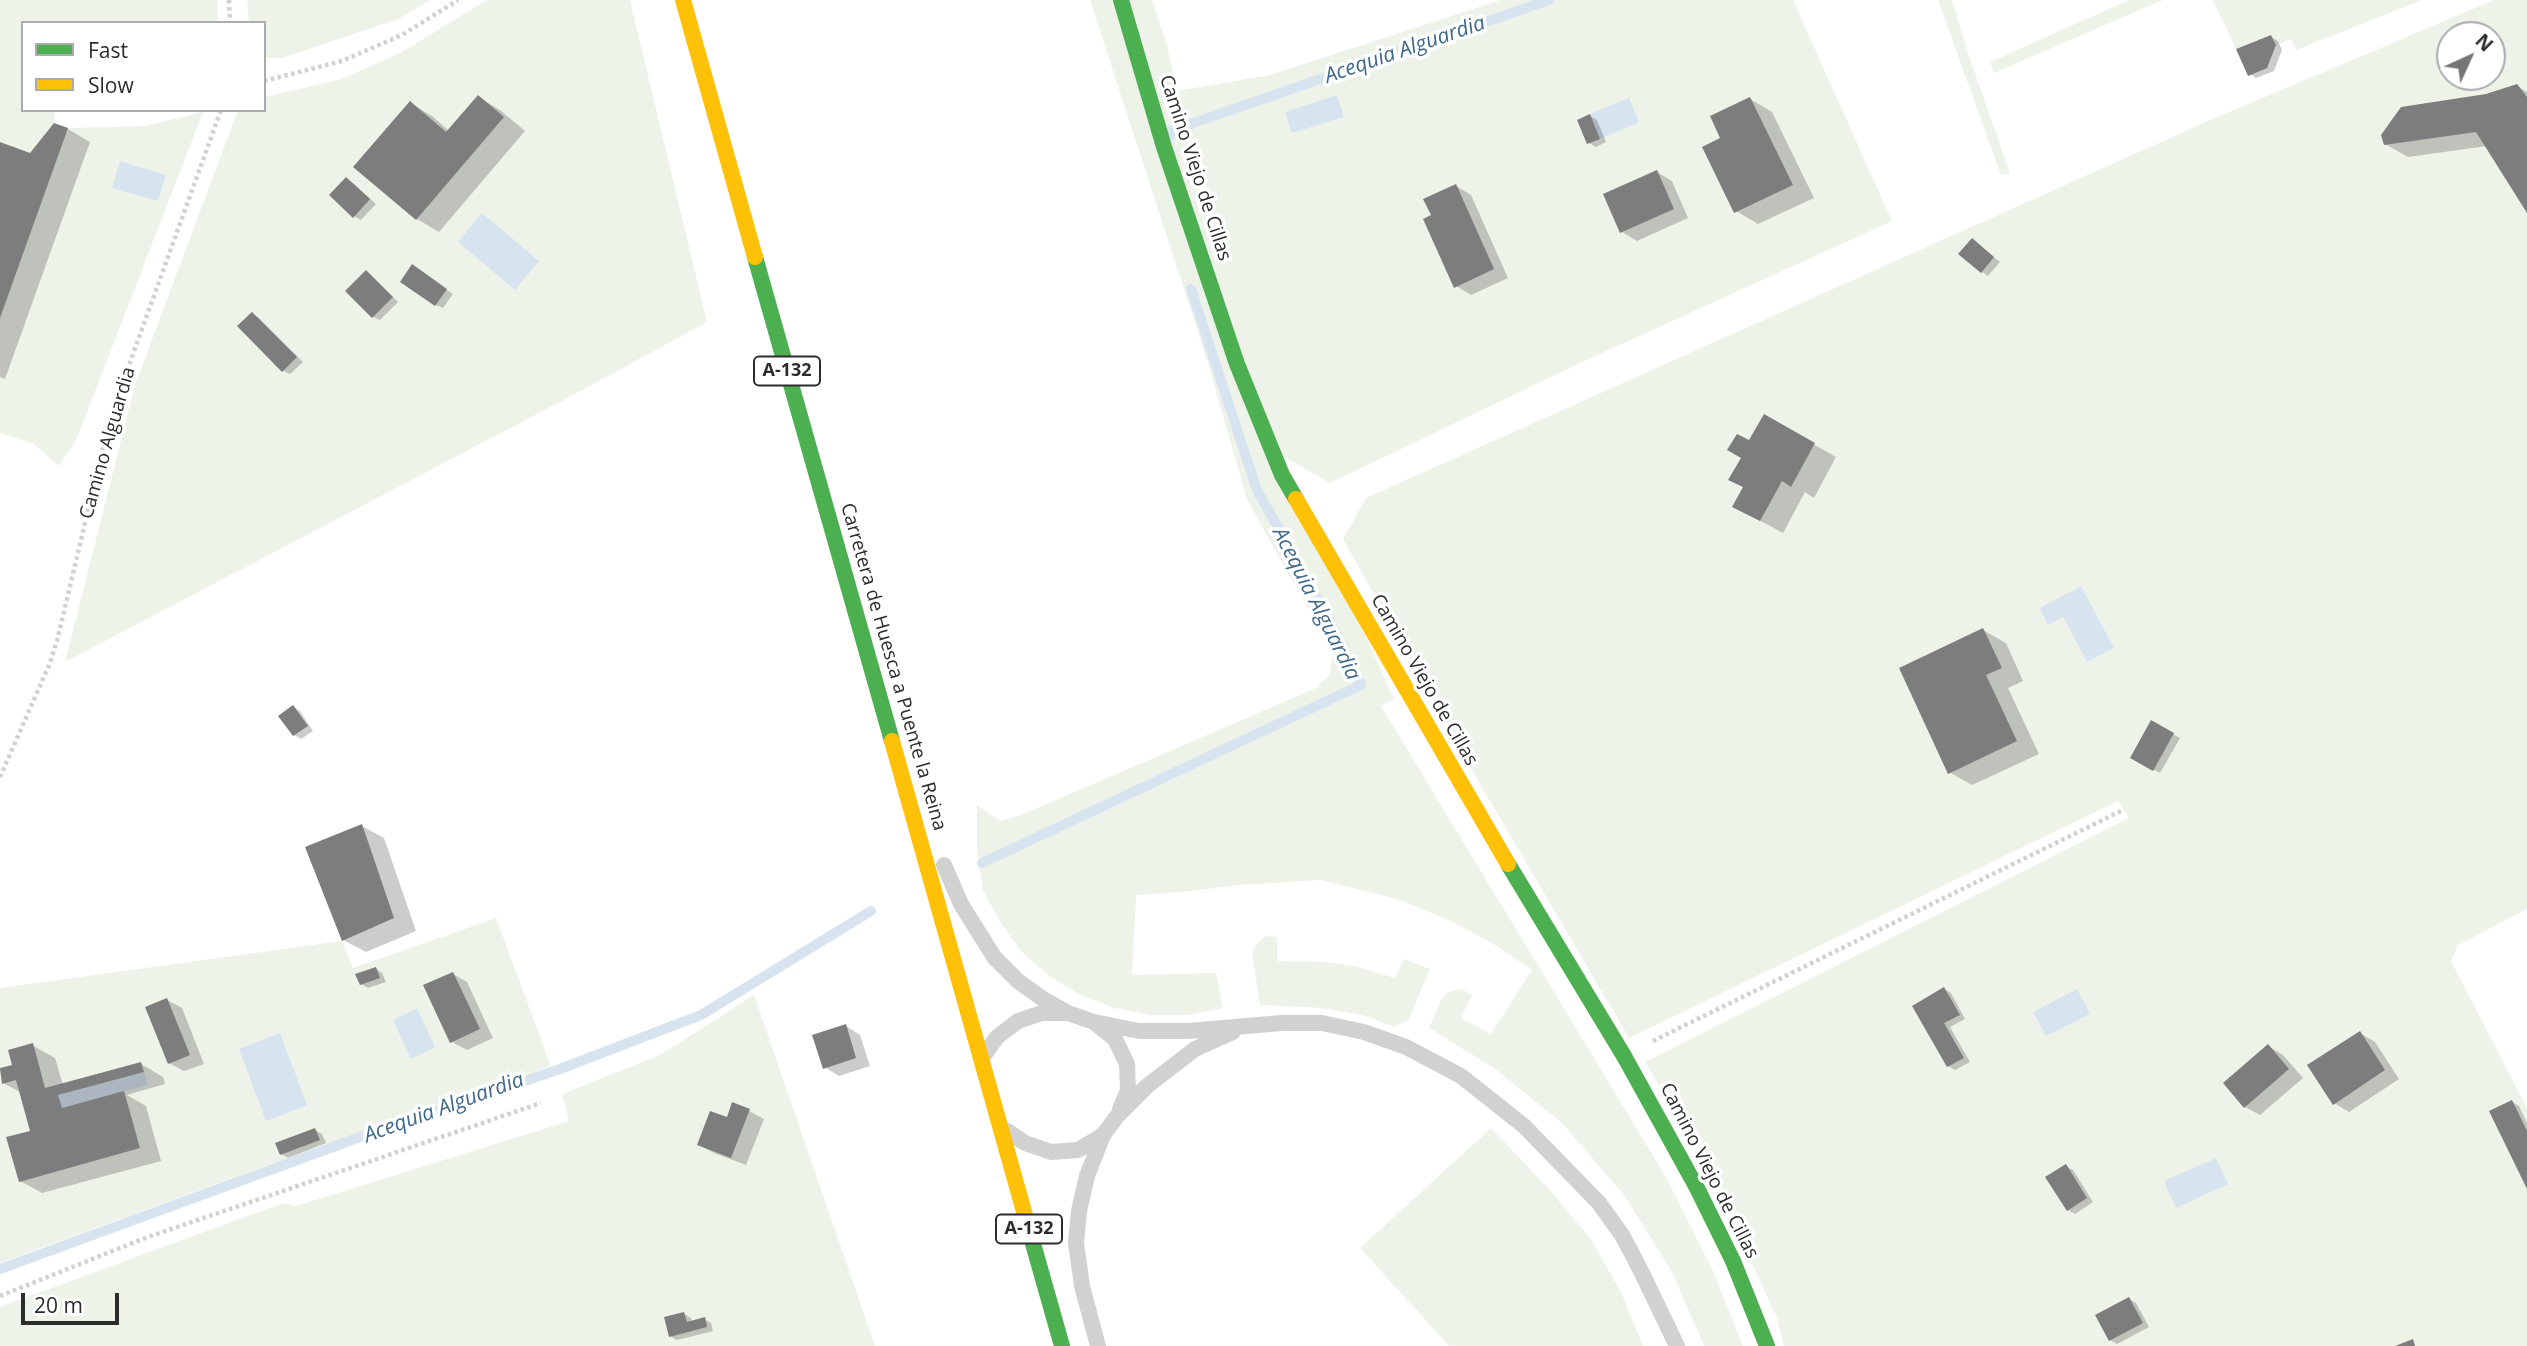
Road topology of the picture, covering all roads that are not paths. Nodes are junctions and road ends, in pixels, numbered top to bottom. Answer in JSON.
{"nodes":[{"id":1,"x":683,"y":0,"type":"edge"},
{"id":2,"x":1121,"y":0,"type":"edge"},
{"id":3,"x":892,"y":743,"type":"junction"},
{"id":4,"x":1068,"y":1013,"type":"junction"},
{"id":5,"x":1094,"y":1022,"type":"junction"},
{"id":6,"x":1247,"y":1026,"type":"junction"},
{"id":7,"x":982,"y":1057,"type":"junction"},
{"id":8,"x":1118,"y":1115,"type":"junction"},
{"id":9,"x":999,"y":1126,"type":"junction"},
{"id":10,"x":1103,"y":1135,"type":"junction"},
{"id":11,"x":1062,"y":1346,"type":"edge"},
{"id":12,"x":1098,"y":1346,"type":"edge"},
{"id":13,"x":1677,"y":1346,"type":"edge"},
{"id":14,"x":1767,"y":1346,"type":"edge"}],
"edges":[{"from":1,"to":3,"type":"street","name":"Carretera de Huesca a Puente la Reina","number":"A-132"},
{"from":2,"to":14,"type":"street","name":"Camino Viejo de Cillas"},
{"from":3,"to":4,"type":"lane"},
{"from":3,"to":7,"type":"street","name":"Carretera de Huesca a Puente la Reina","number":"A-132"},
{"from":4,"to":5,"type":"lane"},
{"from":4,"to":7,"type":"lane"},
{"from":5,"to":6,"type":"lane"},
{"from":5,"to":8,"type":"lane"},
{"from":6,"to":8,"type":"lane"},
{"from":6,"to":13,"type":"lane"},
{"from":7,"to":9,"type":"street","name":"Carretera de Huesca a Puente la Reina","number":"A-132"},
{"from":8,"to":10,"type":"lane"},
{"from":9,"to":10,"type":"lane"},
{"from":9,"to":11,"type":"street","name":"Carretera de Huesca a Puente la Reina","number":"A-132"},
{"from":10,"to":12,"type":"lane"}]}
